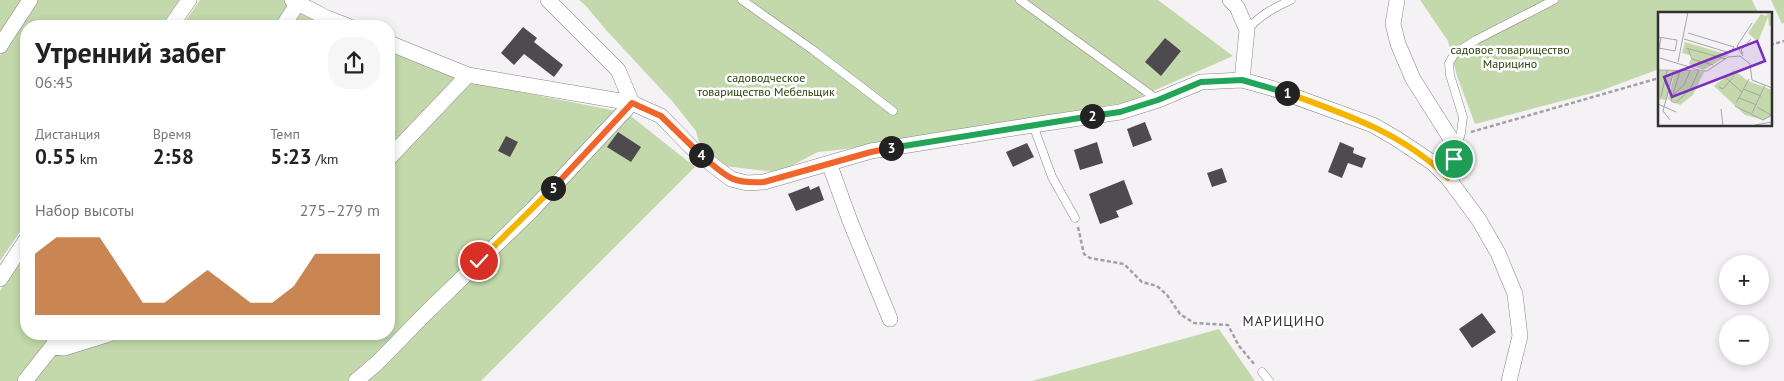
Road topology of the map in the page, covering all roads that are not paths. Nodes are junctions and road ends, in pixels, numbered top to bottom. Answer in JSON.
{"nodes":[{"id":1,"x":30,"y":0,"type":"edge"},
{"id":2,"x":189,"y":0,"type":"edge"},
{"id":3,"x":548,"y":0,"type":"edge"},
{"id":4,"x":742,"y":0,"type":"edge"},
{"id":5,"x":1020,"y":0,"type":"edge"},
{"id":6,"x":1230,"y":0,"type":"edge"},
{"id":7,"x":1291,"y":0,"type":"edge"},
{"id":8,"x":1397,"y":0,"type":"edge"},
{"id":9,"x":1554,"y":0,"type":"edge"},
{"id":10,"x":295,"y":1,"type":"edge"},
{"id":11,"x":175,"y":20,"type":"edge"},
{"id":12,"x":286,"y":20,"type":"edge"},
{"id":13,"x":335,"y":20,"type":"edge"},
{"id":14,"x":1247,"y":30,"type":"junction"},
{"id":15,"x":395,"y":45,"type":"edge"},
{"id":16,"x":0,"y":46,"type":"edge"},
{"id":17,"x":468,"y":75,"type":"junction"},
{"id":18,"x":1242,"y":80,"type":"junction"},
{"id":19,"x":1158,"y":100,"type":"junction"},
{"id":20,"x":632,"y":103,"type":"junction"},
{"id":21,"x":894,"y":111,"type":"dead end"},
{"id":22,"x":1033,"y":124,"type":"junction"},
{"id":23,"x":1456,"y":147,"type":"junction"},
{"id":24,"x":395,"y":152,"type":"edge"},
{"id":25,"x":829,"y":163,"type":"junction"},
{"id":26,"x":1448,"y":178,"type":"junction"},
{"id":27,"x":1075,"y":218,"type":"road end"},
{"id":28,"x":20,"y":249,"type":"edge"},
{"id":29,"x":0,"y":279,"type":"edge"},
{"id":30,"x":890,"y":319,"type":"dead end"},
{"id":31,"x":56,"y":340,"type":"edge"},
{"id":32,"x":90,"y":340,"type":"edge"},
{"id":33,"x":1262,"y":372,"type":"road end"},
{"id":34,"x":25,"y":381,"type":"edge"},
{"id":35,"x":356,"y":381,"type":"edge"},
{"id":36,"x":1269,"y":381,"type":"edge"},
{"id":37,"x":1509,"y":381,"type":"edge"}],
"edges":[{"from":1,"to":16,"type":"street"},
{"from":2,"to":11,"type":"street"},
{"from":3,"to":20,"type":"street"},
{"from":4,"to":21,"type":"lane"},
{"from":5,"to":19,"type":"lane"},
{"from":6,"to":14,"type":"street"},
{"from":7,"to":14,"type":"lane"},
{"from":8,"to":23,"type":"street"},
{"from":9,"to":23,"type":"lane"},
{"from":10,"to":12,"type":"street"},
{"from":10,"to":13,"type":"street"},
{"from":14,"to":18,"type":"street"},
{"from":15,"to":17,"type":"street"},
{"from":17,"to":20,"type":"street"},
{"from":17,"to":24,"type":"street"},
{"from":18,"to":19,"type":"street"},
{"from":18,"to":26,"type":"street"},
{"from":19,"to":22,"type":"street"},
{"from":20,"to":25,"type":"street"},
{"from":20,"to":35,"type":"street"},
{"from":22,"to":25,"type":"street"},
{"from":22,"to":27,"type":"lane"},
{"from":23,"to":26,"type":"street"},
{"from":25,"to":30,"type":"street"},
{"from":26,"to":37,"type":"street"},
{"from":28,"to":29,"type":"street"},
{"from":31,"to":32,"type":"street"},
{"from":31,"to":34,"type":"street"},
{"from":33,"to":36,"type":"lane"}]}
